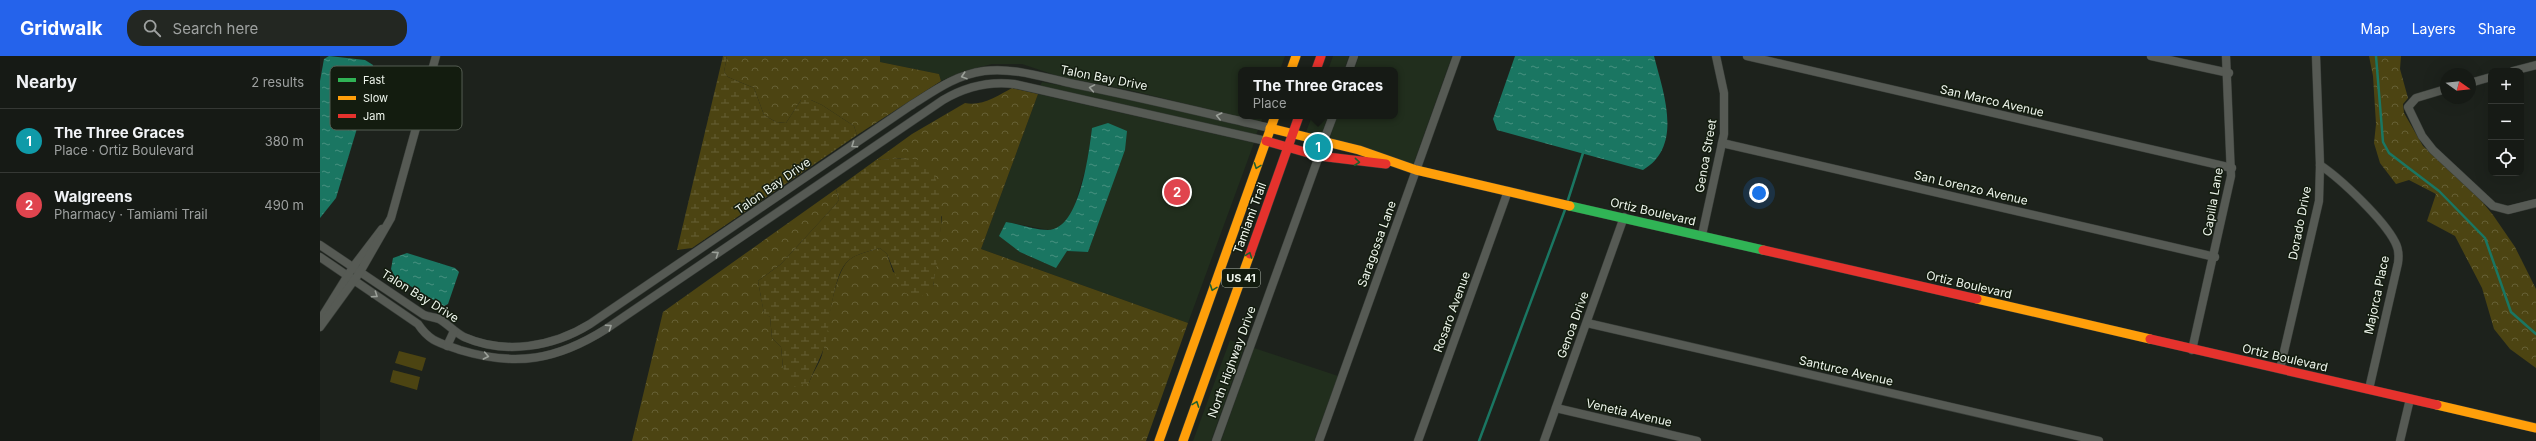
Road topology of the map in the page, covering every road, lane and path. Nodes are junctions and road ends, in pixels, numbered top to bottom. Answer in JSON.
{"nodes":[{"id":1,"x":436,"y":56,"type":"edge"},
{"id":2,"x":1296,"y":56,"type":"edge"},
{"id":3,"x":1321,"y":56,"type":"edge"},
{"id":4,"x":1354,"y":56,"type":"edge"},
{"id":5,"x":1457,"y":56,"type":"edge"},
{"id":6,"x":1716,"y":56,"type":"edge"},
{"id":7,"x":1747,"y":56,"type":"edge"},
{"id":8,"x":2151,"y":56,"type":"edge"},
{"id":9,"x":2226,"y":56,"type":"edge"},
{"id":10,"x":2316,"y":56,"type":"edge"},
{"id":11,"x":2536,"y":65,"type":"edge"},
{"id":12,"x":433,"y":66,"type":"edge"},
{"id":13,"x":1292,"y":67,"type":"edge"},
{"id":14,"x":1317,"y":67,"type":"edge"},
{"id":15,"x":1350,"y":67,"type":"edge"},
{"id":16,"x":2524,"y":68,"type":"edge"},
{"id":17,"x":2229,"y":73,"type":"junction"},
{"id":18,"x":2488,"y":78,"type":"edge"},
{"id":19,"x":2476,"y":81,"type":"edge"},
{"id":20,"x":2440,"y":91,"type":"edge"},
{"id":21,"x":1273,"y":119,"type":"edge"},
{"id":22,"x":1298,"y":119,"type":"edge"},
{"id":23,"x":1332,"y":119,"type":"edge"},
{"id":24,"x":1270,"y":128,"type":"junction"},
{"id":25,"x":416,"y":130,"type":"edge"},
{"id":26,"x":1293,"y":134,"type":"junction"},
{"id":27,"x":1324,"y":140,"type":"junction"},
{"id":28,"x":1266,"y":141,"type":"junction"},
{"id":29,"x":1722,"y":143,"type":"junction"},
{"id":30,"x":1288,"y":147,"type":"junction"},
{"id":31,"x":1319,"y":156,"type":"junction"},
{"id":32,"x":2320,"y":164,"type":"junction"},
{"id":33,"x":1397,"y":165,"type":"junction"},
{"id":34,"x":2232,"y":168,"type":"junction"},
{"id":35,"x":1416,"y":170,"type":"junction"},
{"id":36,"x":1508,"y":191,"type":"junction"},
{"id":37,"x":2536,"y":203,"type":"edge"},
{"id":38,"x":1624,"y":217,"type":"junction"},
{"id":39,"x":388,"y":223,"type":"junction"},
{"id":40,"x":1702,"y":235,"type":"junction"},
{"id":41,"x":320,"y":245,"type":"edge"},
{"id":42,"x":320,"y":257,"type":"edge"},
{"id":43,"x":2215,"y":257,"type":"junction"},
{"id":44,"x":353,"y":267,"type":"junction"},
{"id":45,"x":360,"y":272,"type":"junction"},
{"id":46,"x":347,"y":276,"type":"junction"},
{"id":47,"x":354,"y":281,"type":"junction"},
{"id":48,"x":432,"y":318,"type":"junction"},
{"id":49,"x":320,"y":320,"type":"edge"},
{"id":50,"x":1587,"y":323,"type":"junction"},
{"id":51,"x":320,"y":327,"type":"edge"},
{"id":52,"x":454,"y":331,"type":"junction"},
{"id":53,"x":423,"y":332,"type":"junction"},
{"id":54,"x":447,"y":346,"type":"junction"},
{"id":55,"x":2192,"y":350,"type":"junction"},
{"id":56,"x":2280,"y":368,"type":"junction"},
{"id":57,"x":2369,"y":389,"type":"junction"},
{"id":58,"x":2410,"y":399,"type":"junction"},
{"id":59,"x":1556,"y":408,"type":"junction"},
{"id":60,"x":2536,"y":428,"type":"edge"},
{"id":61,"x":1158,"y":441,"type":"edge"},
{"id":62,"x":1183,"y":441,"type":"edge"},
{"id":63,"x":1216,"y":441,"type":"edge"},
{"id":64,"x":1319,"y":441,"type":"edge"},
{"id":65,"x":1418,"y":441,"type":"edge"},
{"id":66,"x":1544,"y":441,"type":"edge"},
{"id":67,"x":1697,"y":441,"type":"edge"},
{"id":68,"x":2099,"y":441,"type":"edge"},
{"id":69,"x":2400,"y":441,"type":"edge"}],
"edges":[{"from":1,"to":12,"type":"street"},
{"from":2,"to":13,"type":"street"},
{"from":3,"to":14,"type":"street"},
{"from":4,"to":15,"type":"street"},
{"from":5,"to":35,"type":"street","name":"Saragossa Lane"},
{"from":6,"to":29,"type":"street","name":"Genoa Street"},
{"from":7,"to":34,"type":"street","name":"San Marco Avenue"},
{"from":8,"to":17,"type":"street"},
{"from":9,"to":17,"type":"street","name":"Capilla Lane"},
{"from":10,"to":32,"type":"street","name":"Dorado Drive"},
{"from":11,"to":16,"type":"street"},
{"from":17,"to":34,"type":"street","name":"Capilla Lane"},
{"from":18,"to":19,"type":"street"},
{"from":20,"to":37,"type":"street"},
{"from":21,"to":24,"type":"street","name":"Tamiami Trail","number":"US 41"},
{"from":22,"to":26,"type":"street","name":"Tamiami Trail","number":"US 41"},
{"from":23,"to":27,"type":"street"},
{"from":24,"to":26,"type":"street","name":"Ortiz Boulevard"},
{"from":24,"to":28,"type":"street","name":"Tamiami Trail","number":"US 41"},
{"from":24,"to":52,"type":"street","name":"Talon Bay Drive","one_way":true},
{"from":25,"to":39,"type":"street"},
{"from":26,"to":27,"type":"street","name":"Ortiz Boulevard"},
{"from":26,"to":30,"type":"street","name":"Tamiami Trail","number":"US 41"},
{"from":27,"to":33,"type":"street","name":"Ortiz Boulevard"},
{"from":28,"to":30,"type":"street","name":"Ortiz Boulevard"},
{"from":54,"to":28,"type":"street","name":"Talon Bay Drive","one_way":true},
{"from":28,"to":61,"type":"street","name":"Tamiami Trail","number":"US 41","one_way":true},
{"from":29,"to":40,"type":"street","name":"Genoa Street"},
{"from":29,"to":43,"type":"street","name":"San Lorenzo Avenue"},
{"from":30,"to":31,"type":"street","name":"Ortiz Boulevard"},
{"from":62,"to":30,"type":"street","name":"Tamiami Trail","number":"US 41","one_way":true},
{"from":31,"to":33,"type":"street","name":"Ortiz Boulevard","one_way":true},
{"from":31,"to":63,"type":"street","name":"North Highway Drive"},
{"from":32,"to":56,"type":"street","name":"Dorado Drive"},
{"from":32,"to":57,"type":"street","name":"Majorca Place"},
{"from":33,"to":35,"type":"street","name":"Ortiz Boulevard"},
{"from":34,"to":43,"type":"street","name":"Capilla Lane"},
{"from":35,"to":36,"type":"street","name":"Ortiz Boulevard"},
{"from":35,"to":64,"type":"street","name":"Saragossa Lane"},
{"from":36,"to":38,"type":"street","name":"Ortiz Boulevard"},
{"from":36,"to":65,"type":"street","name":"Rosaro Avenue"},
{"from":38,"to":40,"type":"street","name":"Ortiz Boulevard"},
{"from":38,"to":50,"type":"street","name":"Genoa Drive"},
{"from":39,"to":44,"type":"street"},
{"from":39,"to":45,"type":"street"},
{"from":40,"to":55,"type":"street","name":"Ortiz Boulevard"},
{"from":41,"to":44,"type":"street","name":"Talon Bay Drive"},
{"from":42,"to":46,"type":"street","name":"Talon Bay Drive"},
{"from":43,"to":55,"type":"street","name":"Capilla Lane"},
{"from":44,"to":45,"type":"street","name":"Talon Bay Drive"},
{"from":44,"to":46,"type":"street"},
{"from":45,"to":47,"type":"street"},
{"from":45,"to":48,"type":"street","name":"Talon Bay Drive"},
{"from":46,"to":47,"type":"street","name":"Talon Bay Drive"},
{"from":46,"to":49,"type":"street"},
{"from":47,"to":51,"type":"street"},
{"from":47,"to":53,"type":"street","name":"Talon Bay Drive","one_way":true},
{"from":48,"to":52,"type":"street","name":"Talon Bay Drive"},
{"from":48,"to":53,"type":"street"},
{"from":50,"to":59,"type":"street","name":"Genoa Drive"},
{"from":50,"to":68,"type":"street","name":"Santurce Avenue"},
{"from":52,"to":54,"type":"street"},
{"from":53,"to":54,"type":"street","name":"Talon Bay Drive"},
{"from":55,"to":56,"type":"street","name":"Ortiz Boulevard"},
{"from":56,"to":57,"type":"street","name":"Ortiz Boulevard"},
{"from":57,"to":58,"type":"street","name":"Ortiz Boulevard"},
{"from":58,"to":60,"type":"street","name":"Ortiz Boulevard"},
{"from":58,"to":69,"type":"street"},
{"from":59,"to":66,"type":"street","name":"Genoa Drive"},
{"from":59,"to":67,"type":"street","name":"Venetia Avenue"}]}
